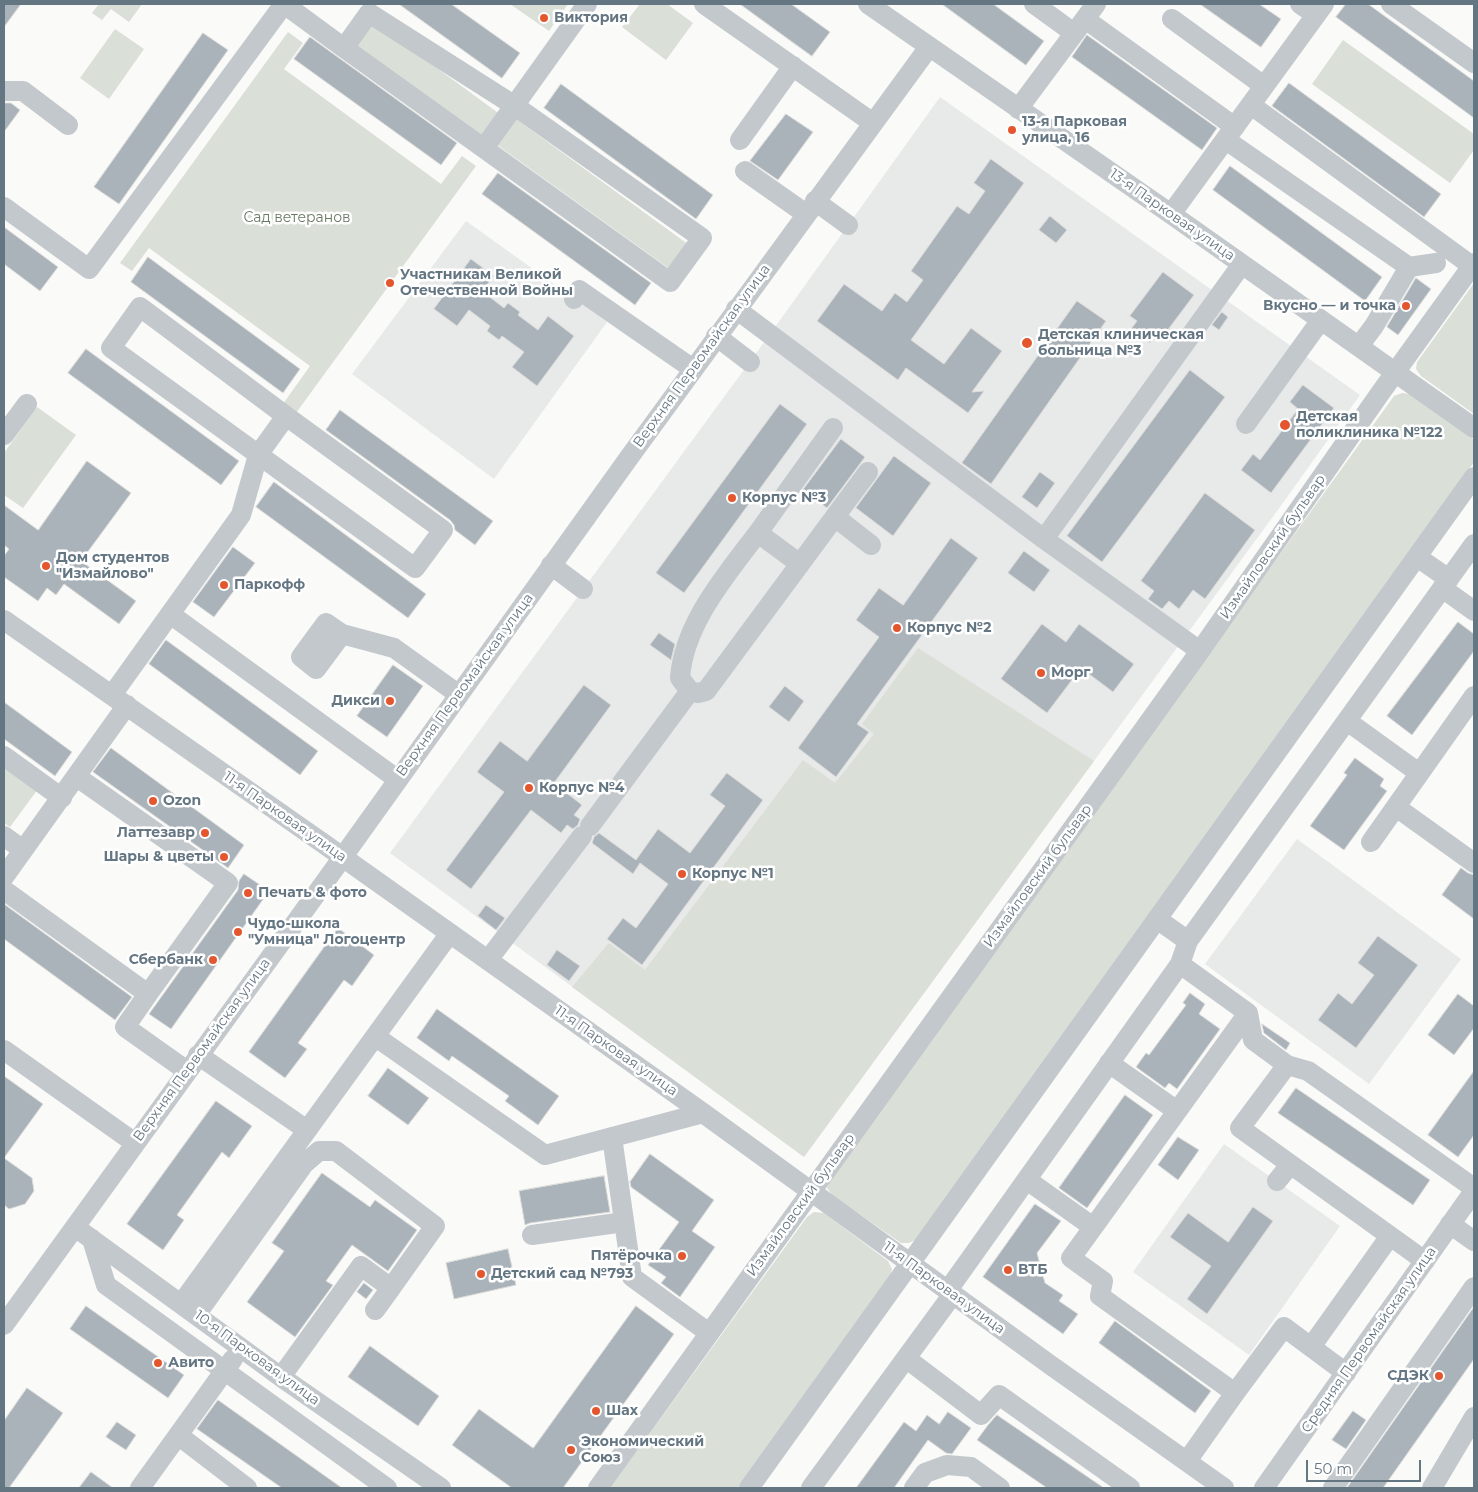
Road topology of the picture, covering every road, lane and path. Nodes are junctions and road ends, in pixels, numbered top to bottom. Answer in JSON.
{"nodes":[{"id":1,"x":284,"y":4,"type":"edge"},
{"id":2,"x":587,"y":4,"type":"edge"},
{"id":3,"x":704,"y":4,"type":"edge"},
{"id":4,"x":868,"y":4,"type":"edge"},
{"id":5,"x":1034,"y":4,"type":"edge"},
{"id":6,"x":1391,"y":4,"type":"edge"},
{"id":7,"x":1313,"y":7,"type":"edge"},
{"id":8,"x":1085,"y":19,"type":"edge"},
{"id":9,"x":1172,"y":19,"type":"dead end"},
{"id":10,"x":929,"y":47,"type":"junction"},
{"id":11,"x":344,"y":48,"type":"junction"},
{"id":12,"x":1474,"y":63,"type":"edge"},
{"id":13,"x":793,"y":66,"type":"junction"},
{"id":14,"x":1264,"y":86,"type":"junction"},
{"id":15,"x":4,"y":91,"type":"edge"},
{"id":16,"x":515,"y":106,"type":"junction"},
{"id":17,"x":1251,"y":106,"type":"junction"},
{"id":18,"x":1018,"y":109,"type":"junction"},
{"id":19,"x":873,"y":123,"type":"junction"},
{"id":20,"x":68,"y":125,"type":"dead end"},
{"id":21,"x":1231,"y":133,"type":"junction"},
{"id":22,"x":740,"y":140,"type":"dead end"},
{"id":23,"x":484,"y":148,"type":"junction"},
{"id":24,"x":745,"y":171,"type":"dead end"},
{"id":25,"x":4,"y":207,"type":"edge"},
{"id":26,"x":811,"y":208,"type":"junction"},
{"id":27,"x":1171,"y":214,"type":"junction"},
{"id":28,"x":848,"y":225,"type":"dead end"},
{"id":29,"x":1436,"y":263,"type":"dead end"},
{"id":30,"x":1242,"y":264,"type":"junction"},
{"id":31,"x":1473,"y":264,"type":"edge"},
{"id":32,"x":1409,"y":267,"type":"junction"},
{"id":33,"x":574,"y":299,"type":"dead end"},
{"id":34,"x":736,"y":309,"type":"junction"},
{"id":35,"x":1321,"y":320,"type":"junction"},
{"id":36,"x":716,"y":336,"type":"junction"},
{"id":37,"x":1359,"y":346,"type":"junction"},
{"id":38,"x":750,"y":362,"type":"dead end"},
{"id":39,"x":693,"y":370,"type":"junction"},
{"id":40,"x":1396,"y":372,"type":"junction"},
{"id":41,"x":27,"y":404,"type":"dead end"},
{"id":42,"x":286,"y":416,"type":"junction"},
{"id":43,"x":1246,"y":424,"type":"dead end"},
{"id":44,"x":834,"y":428,"type":"dead end"},
{"id":45,"x":1474,"y":428,"type":"edge"},
{"id":46,"x":4,"y":435,"type":"edge"},
{"id":47,"x":258,"y":454,"type":"junction"},
{"id":48,"x":868,"y":472,"type":"dead end"},
{"id":49,"x":1474,"y":477,"type":"edge"},
{"id":50,"x":835,"y":517,"type":"junction"},
{"id":51,"x":758,"y":532,"type":"junction"},
{"id":52,"x":1044,"y":539,"type":"junction"},
{"id":53,"x":1474,"y":544,"type":"edge"},
{"id":54,"x":871,"y":545,"type":"dead end"},
{"id":55,"x":1417,"y":557,"type":"junction"},
{"id":56,"x":800,"y":564,"type":"junction"},
{"id":57,"x":551,"y":565,"type":"junction"},
{"id":58,"x":1446,"y":584,"type":"junction"},
{"id":59,"x":583,"y":589,"type":"dead end"},
{"id":60,"x":1474,"y":611,"type":"edge"},
{"id":61,"x":170,"y":614,"type":"junction"},
{"id":62,"x":4,"y":620,"type":"edge"},
{"id":63,"x":342,"y":634,"type":"dead end"},
{"id":64,"x":1200,"y":651,"type":"junction"},
{"id":65,"x":690,"y":691,"type":"junction"},
{"id":66,"x":458,"y":694,"type":"junction"},
{"id":67,"x":1474,"y":696,"type":"edge"},
{"id":68,"x":119,"y":700,"type":"junction"},
{"id":69,"x":1347,"y":721,"type":"junction"},
{"id":70,"x":4,"y":756,"type":"edge"},
{"id":71,"x":1419,"y":773,"type":"junction"},
{"id":72,"x":77,"y":777,"type":"junction"},
{"id":73,"x":397,"y":779,"type":"junction"},
{"id":74,"x":62,"y":798,"type":"junction"},
{"id":75,"x":1396,"y":807,"type":"junction"},
{"id":76,"x":4,"y":836,"type":"edge"},
{"id":77,"x":1378,"y":836,"type":"dead end"},
{"id":78,"x":23,"y":850,"type":"junction"},
{"id":79,"x":342,"y":857,"type":"junction"},
{"id":80,"x":1474,"y":863,"type":"edge"},
{"id":81,"x":4,"y":877,"type":"edge"},
{"id":82,"x":4,"y":890,"type":"edge"},
{"id":83,"x":1157,"y":919,"type":"junction"},
{"id":84,"x":450,"y":933,"type":"junction"},
{"id":85,"x":1188,"y":941,"type":"junction"},
{"id":86,"x":488,"y":960,"type":"junction"},
{"id":87,"x":1180,"y":964,"type":"junction"},
{"id":88,"x":148,"y":994,"type":"junction"},
{"id":89,"x":1248,"y":1013,"type":"junction"},
{"id":90,"x":376,"y":1037,"type":"junction"},
{"id":91,"x":4,"y":1050,"type":"edge"},
{"id":92,"x":193,"y":1063,"type":"junction"},
{"id":93,"x":1109,"y":1063,"type":"junction"},
{"id":94,"x":1287,"y":1064,"type":"junction"},
{"id":95,"x":1177,"y":1111,"type":"junction"},
{"id":96,"x":704,"y":1113,"type":"junction"},
{"id":97,"x":308,"y":1130,"type":"junction"},
{"id":98,"x":612,"y":1137,"type":"junction"},
{"id":99,"x":135,"y":1143,"type":"junction"},
{"id":100,"x":1290,"y":1164,"type":"junction"},
{"id":101,"x":1026,"y":1180,"type":"junction"},
{"id":102,"x":1277,"y":1181,"type":"dead end"},
{"id":103,"x":1474,"y":1190,"type":"edge"},
{"id":104,"x":811,"y":1191,"type":"junction"},
{"id":105,"x":624,"y":1222,"type":"junction"},
{"id":106,"x":1450,"y":1224,"type":"junction"},
{"id":107,"x":75,"y":1227,"type":"junction"},
{"id":108,"x":1093,"y":1227,"type":"junction"},
{"id":109,"x":532,"y":1235,"type":"dead end"},
{"id":110,"x":1390,"y":1236,"type":"junction"},
{"id":111,"x":92,"y":1239,"type":"junction"},
{"id":112,"x":1474,"y":1241,"type":"edge"},
{"id":113,"x":1424,"y":1261,"type":"junction"},
{"id":114,"x":911,"y":1264,"type":"junction"},
{"id":115,"x":1474,"y":1287,"type":"edge"},
{"id":116,"x":391,"y":1288,"type":"junction"},
{"id":117,"x":951,"y":1292,"type":"junction"},
{"id":118,"x":189,"y":1309,"type":"junction"},
{"id":119,"x":375,"y":1310,"type":"dead end"},
{"id":120,"x":5,"y":1320,"type":"edge"},
{"id":121,"x":709,"y":1333,"type":"junction"},
{"id":122,"x":242,"y":1347,"type":"junction"},
{"id":123,"x":1311,"y":1347,"type":"junction"},
{"id":124,"x":907,"y":1359,"type":"junction"},
{"id":125,"x":225,"y":1370,"type":"junction"},
{"id":126,"x":1346,"y":1373,"type":"junction"},
{"id":127,"x":281,"y":1376,"type":"junction"},
{"id":128,"x":1235,"y":1393,"type":"junction"},
{"id":129,"x":1474,"y":1417,"type":"edge"},
{"id":130,"x":178,"y":1435,"type":"junction"},
{"id":131,"x":1186,"y":1461,"type":"junction"},
{"id":132,"x":140,"y":1488,"type":"edge"},
{"id":133,"x":248,"y":1488,"type":"edge"},
{"id":134,"x":386,"y":1488,"type":"edge"},
{"id":135,"x":441,"y":1488,"type":"edge"},
{"id":136,"x":598,"y":1488,"type":"edge"},
{"id":137,"x":749,"y":1488,"type":"edge"},
{"id":138,"x":811,"y":1488,"type":"edge"},
{"id":139,"x":914,"y":1488,"type":"edge"},
{"id":140,"x":1000,"y":1488,"type":"edge"},
{"id":141,"x":1130,"y":1488,"type":"edge"},
{"id":142,"x":1224,"y":1488,"type":"edge"},
{"id":143,"x":1264,"y":1488,"type":"edge"},
{"id":144,"x":1333,"y":1488,"type":"edge"},
{"id":145,"x":1432,"y":1488,"type":"edge"}],
"edges":[{"from":1,"to":11,"type":"street"},
{"from":1,"to":25,"type":"street"},
{"from":2,"to":16,"type":"street"},
{"from":3,"to":13,"type":"street"},
{"from":4,"to":10,"type":"street","name":"13-я Парковая улица"},
{"from":5,"to":8,"type":"street"},
{"from":6,"to":12,"type":"street"},
{"from":7,"to":14,"type":"street"},
{"from":8,"to":18,"type":"street"},
{"from":8,"to":21,"type":"street"},
{"from":9,"to":14,"type":"street"},
{"from":10,"to":18,"type":"street","name":"13-я Парковая улица"},
{"from":10,"to":19,"type":"street","name":"Верхняя Первомайская улица"},
{"from":11,"to":16,"type":"street"},
{"from":11,"to":23,"type":"street"},
{"from":13,"to":19,"type":"street"},
{"from":13,"to":22,"type":"street"},
{"from":14,"to":17,"type":"street"},
{"from":15,"to":20,"type":"street"},
{"from":16,"to":23,"type":"street"},
{"from":16,"to":23,"type":"street"},
{"from":17,"to":21,"type":"street"},
{"from":17,"to":31,"type":"street"},
{"from":18,"to":27,"type":"street","name":"13-я Парковая улица"},
{"from":19,"to":26,"type":"street","name":"Верхняя Первомайская улица"},
{"from":21,"to":27,"type":"street"},
{"from":21,"to":32,"type":"street"},
{"from":24,"to":26,"type":"street"},
{"from":26,"to":28,"type":"street"},
{"from":26,"to":34,"type":"street","name":"Верхняя Первомайская улица"},
{"from":27,"to":30,"type":"street","name":"13-я Парковая улица"},
{"from":29,"to":32,"type":"street"},
{"from":30,"to":35,"type":"street","name":"13-я Парковая улица"},
{"from":30,"to":52,"type":"street"},
{"from":31,"to":40,"type":"street","name":"Измайловский бульвар"},
{"from":32,"to":37,"type":"street"},
{"from":33,"to":39,"type":"street"},
{"from":34,"to":36,"type":"street","name":"Верхняя Первомайская улица"},
{"from":34,"to":52,"type":"street"},
{"from":35,"to":37,"type":"street","name":"13-я Парковая улица"},
{"from":35,"to":43,"type":"street"},
{"from":36,"to":38,"type":"street"},
{"from":36,"to":39,"type":"street","name":"Верхняя Первомайская улица"},
{"from":37,"to":40,"type":"street","name":"13-я Парковая улица"},
{"from":39,"to":57,"type":"street","name":"Верхняя Первомайская улица"},
{"from":40,"to":45,"type":"street","name":"13-я Парковая улица"},
{"from":40,"to":64,"type":"street","name":"Измайловский бульвар"},
{"from":41,"to":46,"type":"street"},
{"from":42,"to":47,"type":"street"},
{"from":42,"to":47,"type":"street"},
{"from":42,"to":47,"type":"street"},
{"from":44,"to":51,"type":"street"},
{"from":47,"to":61,"type":"street"},
{"from":48,"to":50,"type":"street"},
{"from":49,"to":55,"type":"street"},
{"from":50,"to":54,"type":"street"},
{"from":50,"to":56,"type":"street"},
{"from":51,"to":56,"type":"street"},
{"from":51,"to":65,"type":"street"},
{"from":52,"to":64,"type":"street"},
{"from":53,"to":58,"type":"street"},
{"from":55,"to":58,"type":"street"},
{"from":55,"to":83,"type":"street"},
{"from":56,"to":65,"type":"street"},
{"from":57,"to":59,"type":"street"},
{"from":57,"to":66,"type":"street","name":"Верхняя Первомайская улица"},
{"from":58,"to":60,"type":"street"},
{"from":58,"to":69,"type":"street"},
{"from":61,"to":68,"type":"street"},
{"from":61,"to":73,"type":"street"},
{"from":62,"to":68,"type":"street","name":"11-я Парковая улица"},
{"from":63,"to":66,"type":"street"},
{"from":64,"to":104,"type":"street","name":"Измайловский бульвар"},
{"from":65,"to":86,"type":"street"},
{"from":66,"to":73,"type":"street","name":"Верхняя Первомайская улица"},
{"from":67,"to":71,"type":"street"},
{"from":68,"to":72,"type":"street"},
{"from":68,"to":79,"type":"street","name":"11-я Парковая улица"},
{"from":69,"to":71,"type":"street"},
{"from":69,"to":85,"type":"street"},
{"from":70,"to":74,"type":"street"},
{"from":71,"to":75,"type":"street"},
{"from":72,"to":74,"type":"street"},
{"from":72,"to":88,"type":"street"},
{"from":73,"to":79,"type":"street","name":"Верхняя Первомайская улица"},
{"from":74,"to":78,"type":"street"},
{"from":75,"to":77,"type":"street"},
{"from":75,"to":80,"type":"street"},
{"from":76,"to":78,"type":"street"},
{"from":78,"to":81,"type":"street"},
{"from":79,"to":84,"type":"street","name":"11-я Парковая улица"},
{"from":79,"to":92,"type":"street","name":"Верхняя Первомайская улица"},
{"from":82,"to":88,"type":"street"},
{"from":83,"to":85,"type":"street"},
{"from":83,"to":114,"type":"street"},
{"from":84,"to":86,"type":"street","name":"11-я Парковая улица"},
{"from":84,"to":90,"type":"street"},
{"from":85,"to":87,"type":"street"},
{"from":86,"to":96,"type":"street","name":"11-я Парковая улица"},
{"from":87,"to":89,"type":"street"},
{"from":87,"to":93,"type":"street"},
{"from":88,"to":92,"type":"street"},
{"from":89,"to":94,"type":"street"},
{"from":89,"to":95,"type":"street"},
{"from":90,"to":97,"type":"street"},
{"from":90,"to":98,"type":"street"},
{"from":91,"to":99,"type":"street"},
{"from":92,"to":97,"type":"street"},
{"from":92,"to":99,"type":"street","name":"Верхняя Первомайская улица"},
{"from":93,"to":95,"type":"street"},
{"from":93,"to":101,"type":"street"},
{"from":94,"to":100,"type":"street"},
{"from":94,"to":103,"type":"street"},
{"from":95,"to":108,"type":"street"},
{"from":96,"to":98,"type":"street"},
{"from":96,"to":104,"type":"street","name":"11-я Парковая улица"},
{"from":97,"to":118,"type":"street"},
{"from":98,"to":105,"type":"street"},
{"from":99,"to":107,"type":"street","name":"Верхняя Первомайская улица"},
{"from":100,"to":102,"type":"street"},
{"from":100,"to":110,"type":"street"},
{"from":101,"to":108,"type":"street"},
{"from":101,"to":117,"type":"street"},
{"from":103,"to":106,"type":"street","name":"Средняя Первомайская улица"},
{"from":104,"to":114,"type":"street","name":"11-я Парковая улица"},
{"from":104,"to":121,"type":"street","name":"Измайловский бульвар"},
{"from":105,"to":109,"type":"street"},
{"from":105,"to":121,"type":"street"},
{"from":106,"to":112,"type":"street"},
{"from":106,"to":113,"type":"street","name":"Средняя Первомайская улица"},
{"from":107,"to":111,"type":"street","name":"10-я Парковая улица"},
{"from":107,"to":120,"type":"street","name":"Верхняя Первомайская улица"},
{"from":108,"to":128,"type":"street"},
{"from":110,"to":113,"type":"street"},
{"from":110,"to":123,"type":"street"},
{"from":111,"to":118,"type":"street","name":"10-я Парковая улица"},
{"from":111,"to":125,"type":"street"},
{"from":113,"to":126,"type":"street","name":"Средняя Первомайская улица"},
{"from":114,"to":117,"type":"street","name":"11-я Парковая улица"},
{"from":114,"to":137,"type":"street"},
{"from":115,"to":144,"type":"street"},
{"from":116,"to":118,"type":"street"},
{"from":116,"to":119,"type":"street"},
{"from":116,"to":127,"type":"street"},
{"from":117,"to":124,"type":"street"},
{"from":117,"to":131,"type":"street","name":"11-я Парковая улица"},
{"from":118,"to":122,"type":"street","name":"10-я Парковая улица"},
{"from":121,"to":136,"type":"street","name":"Измайловский бульвар"},
{"from":122,"to":125,"type":"street"},
{"from":122,"to":127,"type":"street","name":"10-я Парковая улица"},
{"from":123,"to":126,"type":"street"},
{"from":123,"to":128,"type":"street"},
{"from":124,"to":138,"type":"street"},
{"from":124,"to":141,"type":"street"},
{"from":125,"to":130,"type":"street"},
{"from":125,"to":134,"type":"street"},
{"from":126,"to":143,"type":"street","name":"Средняя Первомайская улица"},
{"from":127,"to":135,"type":"street","name":"10-я Парковая улица"},
{"from":128,"to":131,"type":"street"},
{"from":129,"to":145,"type":"street"},
{"from":130,"to":132,"type":"street"},
{"from":130,"to":133,"type":"street"},
{"from":131,"to":142,"type":"street","name":"11-я Парковая улица"},
{"from":139,"to":140,"type":"street"}]}
